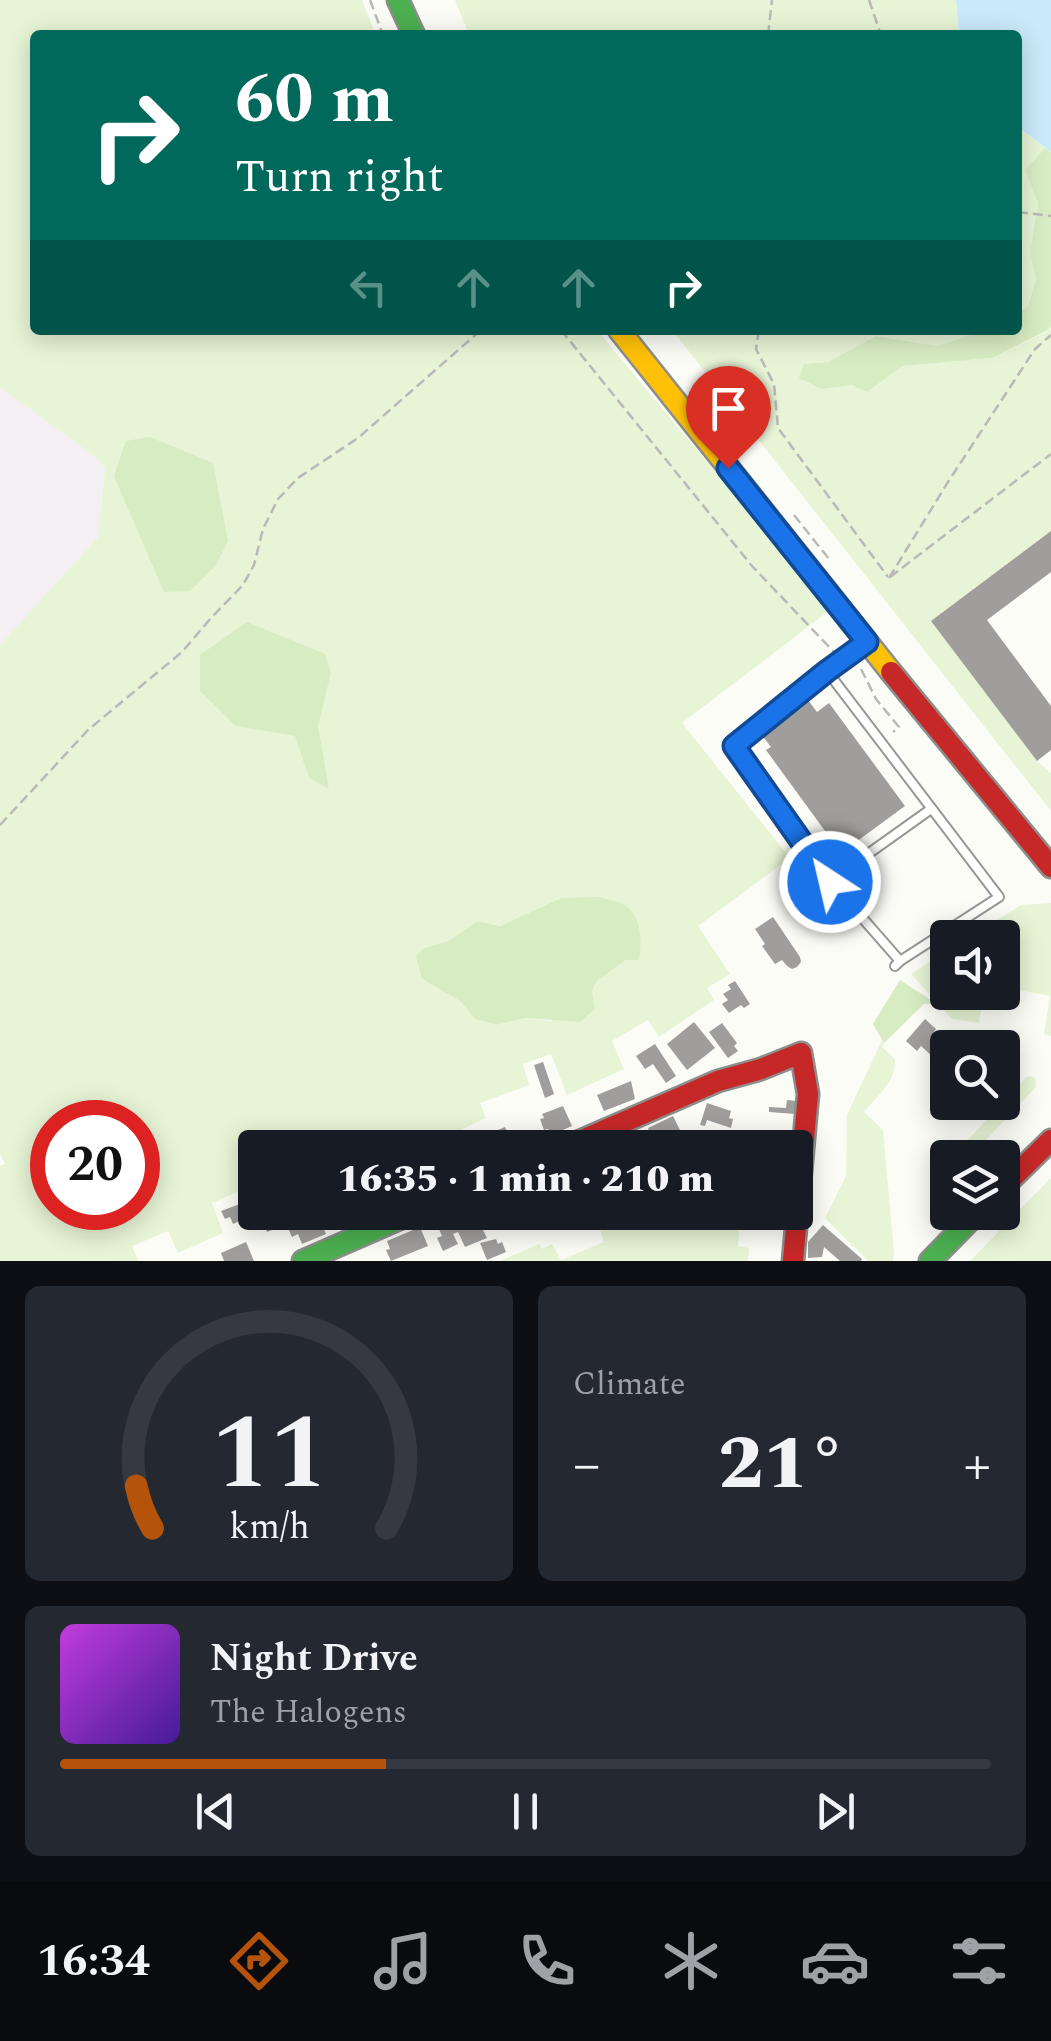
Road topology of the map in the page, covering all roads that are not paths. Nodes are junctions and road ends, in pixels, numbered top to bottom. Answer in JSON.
{"nodes":[{"id":1,"x":398,"y":0,"type":"edge"},
{"id":2,"x":412,"y":30,"type":"edge"},
{"id":3,"x":623,"y":335,"type":"edge"},
{"id":4,"x":869,"y":645,"type":"junction"},
{"id":5,"x":827,"y":671,"type":"junction"},
{"id":6,"x":930,"y":809,"type":"junction"},
{"id":7,"x":1051,"y":867,"type":"edge"},
{"id":8,"x":830,"y":882,"type":"junction"},
{"id":9,"x":605,"y":1130,"type":"edge"},
{"id":10,"x":805,"y":1130,"type":"edge"},
{"id":11,"x":1051,"y":1140,"type":"edge"},
{"id":12,"x":1020,"y":1170,"type":"edge"},
{"id":13,"x":373,"y":1230,"type":"edge"},
{"id":14,"x":797,"y":1230,"type":"edge"},
{"id":15,"x":960,"y":1230,"type":"edge"},
{"id":16,"x":303,"y":1261,"type":"edge"},
{"id":17,"x":794,"y":1261,"type":"edge"},
{"id":18,"x":930,"y":1261,"type":"edge"}],
"edges":[{"from":1,"to":2,"type":"main road"},
{"from":3,"to":4,"type":"main road"},
{"from":4,"to":5,"type":"lane"},
{"from":4,"to":7,"type":"main road"},
{"from":5,"to":6,"type":"lane"},
{"from":5,"to":8,"type":"lane"},
{"from":6,"to":8,"type":"lane"},
{"from":6,"to":8,"type":"lane"},
{"from":9,"to":10,"type":"main road"},
{"from":11,"to":12,"type":"main road"},
{"from":13,"to":16,"type":"main road"},
{"from":14,"to":17,"type":"main road"},
{"from":15,"to":18,"type":"main road"}]}
